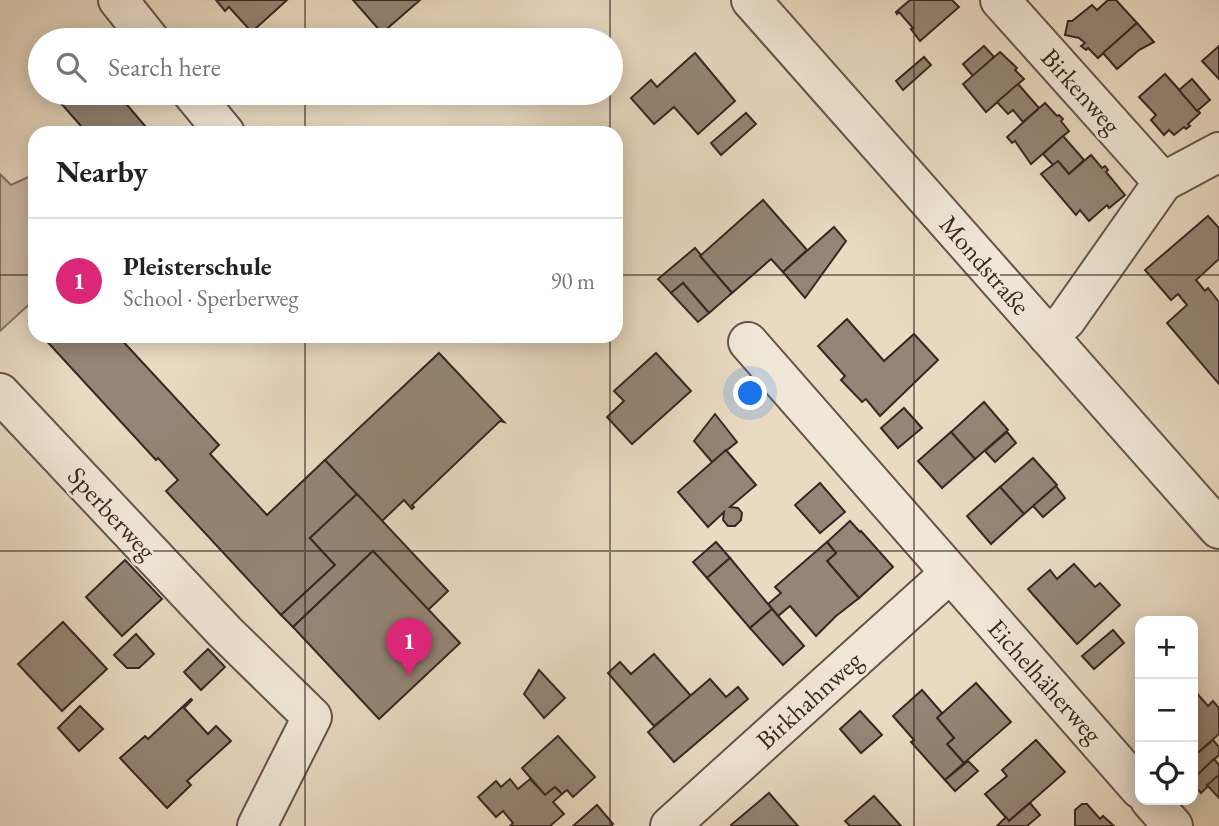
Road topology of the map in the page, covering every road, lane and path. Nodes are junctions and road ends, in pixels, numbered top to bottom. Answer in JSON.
{"nodes":[{"id":1,"x":118,"y":0,"type":"edge"},
{"id":2,"x":751,"y":0,"type":"edge"},
{"id":3,"x":1000,"y":0,"type":"edge"},
{"id":4,"x":140,"y":28,"type":"edge"},
{"id":5,"x":202,"y":105,"type":"edge"},
{"id":6,"x":219,"y":126,"type":"edge"},
{"id":7,"x":1219,"y":152,"type":"edge"},
{"id":8,"x":1163,"y":182,"type":"junction"},
{"id":9,"x":1048,"y":336,"type":"junction"},
{"id":10,"x":748,"y":342,"type":"dead end"},
{"id":11,"x":0,"y":393,"type":"edge"},
{"id":12,"x":1219,"y":529,"type":"edge"},
{"id":13,"x":949,"y":574,"type":"junction"},
{"id":14,"x":1135,"y":783,"type":"edge"},
{"id":15,"x":1154,"y":805,"type":"edge"},
{"id":16,"x":257,"y":826,"type":"edge"},
{"id":17,"x":670,"y":826,"type":"edge"},
{"id":18,"x":1173,"y":826,"type":"edge"}],
"edges":[{"from":1,"to":4,"type":"street"},
{"from":2,"to":9,"type":"street","name":"Mondstraße"},
{"from":3,"to":8,"type":"street","name":"Birkenweg"},
{"from":5,"to":6,"type":"street"},
{"from":7,"to":8,"type":"street"},
{"from":8,"to":9,"type":"street"},
{"from":9,"to":12,"type":"street","name":"Mondstraße"},
{"from":10,"to":13,"type":"street","name":"Eichelhäherweg"},
{"from":11,"to":16,"type":"street","name":"Sperberweg"},
{"from":13,"to":14,"type":"street","name":"Eichelhäherweg"},
{"from":13,"to":17,"type":"street","name":"Birkhahnweg"},
{"from":15,"to":18,"type":"street"}]}
